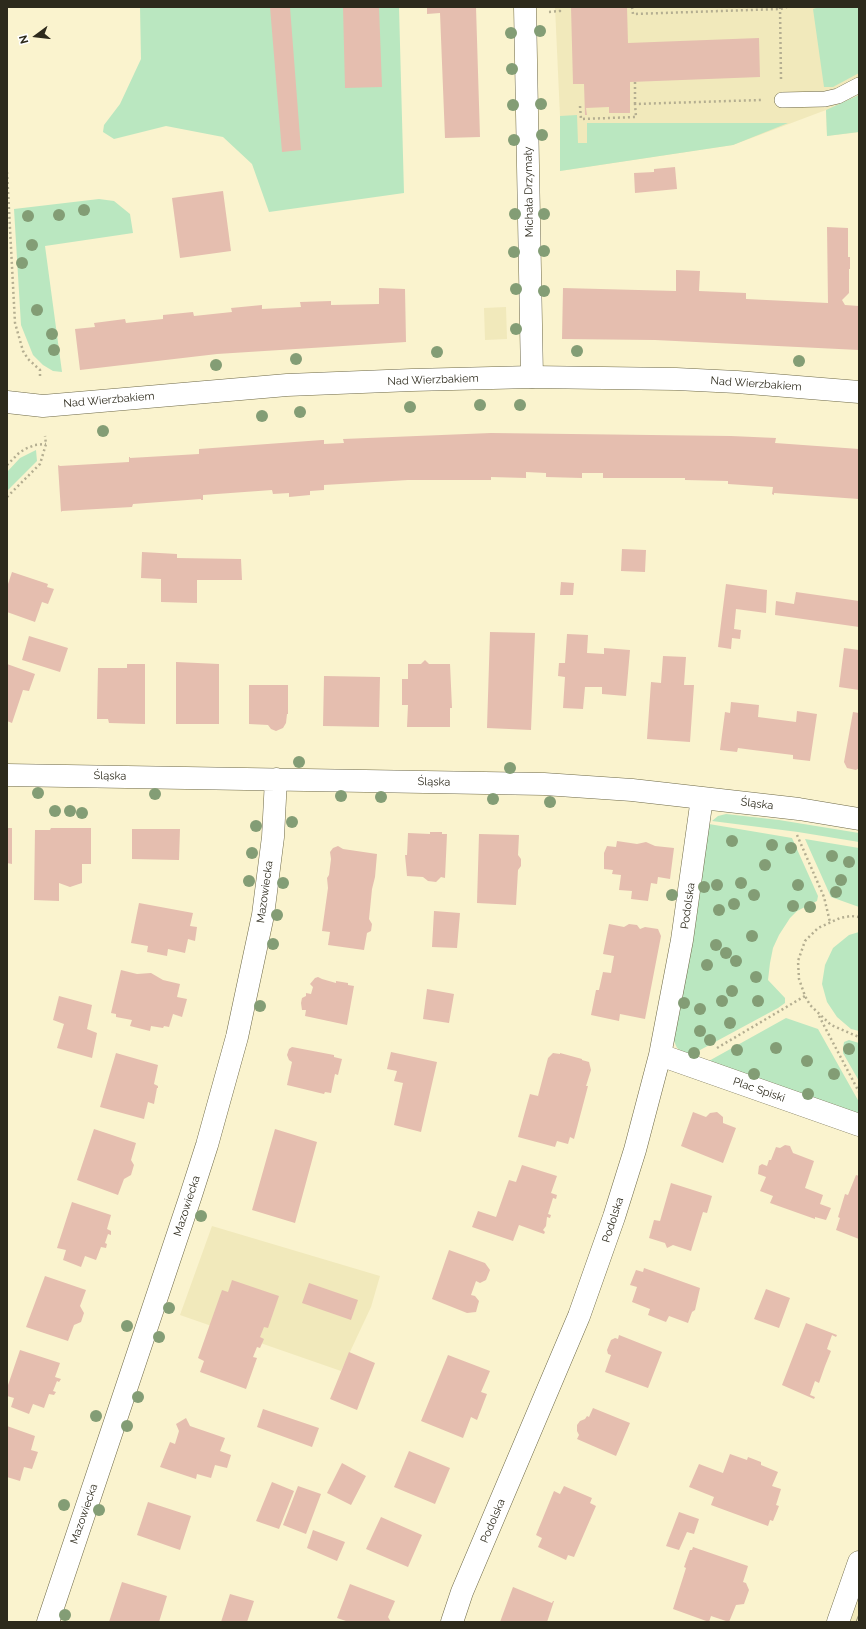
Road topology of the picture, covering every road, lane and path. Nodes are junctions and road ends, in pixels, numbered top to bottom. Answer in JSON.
{"nodes":[{"id":1,"x":526,"y":7,"type":"edge"},
{"id":2,"x":559,"y":7,"type":"edge"},
{"id":3,"x":632,"y":7,"type":"edge"},
{"id":4,"x":787,"y":7,"type":"edge"},
{"id":5,"x":780,"y":8,"type":"edge"},
{"id":6,"x":549,"y":12,"type":"dead end"},
{"id":7,"x":635,"y":82,"type":"dead end"},
{"id":8,"x":859,"y":85,"type":"edge"},
{"id":9,"x":782,"y":100,"type":"junction"},
{"id":10,"x":635,"y":104,"type":"junction"},
{"id":11,"x":580,"y":106,"type":"dead end"},
{"id":12,"x":7,"y":172,"type":"edge"},
{"id":13,"x":532,"y":377,"type":"junction"},
{"id":14,"x":40,"y":378,"type":"dead end"},
{"id":15,"x":859,"y":392,"type":"edge"},
{"id":16,"x":7,"y":402,"type":"edge"},
{"id":17,"x":45,"y":436,"type":"dead end"},
{"id":18,"x":46,"y":444,"type":"junction"},
{"id":19,"x":7,"y":465,"type":"edge"},
{"id":20,"x":7,"y":497,"type":"edge"},
{"id":21,"x":7,"y":775,"type":"edge"},
{"id":22,"x":276,"y":779,"type":"junction"},
{"id":23,"x":702,"y":798,"type":"junction"},
{"id":24,"x":859,"y":819,"type":"edge"},
{"id":25,"x":797,"y":835,"type":"dead end"},
{"id":26,"x":859,"y":917,"type":"edge"},
{"id":27,"x":830,"y":922,"type":"junction"},
{"id":28,"x":805,"y":996,"type":"junction"},
{"id":29,"x":817,"y":1014,"type":"junction"},
{"id":30,"x":859,"y":1037,"type":"edge"},
{"id":31,"x":660,"y":1055,"type":"junction"},
{"id":32,"x":689,"y":1065,"type":"junction"},
{"id":33,"x":859,"y":1092,"type":"edge"},
{"id":34,"x":859,"y":1125,"type":"edge"},
{"id":35,"x":859,"y":1562,"type":"edge"},
{"id":36,"x":48,"y":1622,"type":"edge"},
{"id":37,"x":452,"y":1622,"type":"edge"},
{"id":38,"x":838,"y":1622,"type":"edge"}],
"edges":[{"from":1,"to":13,"type":"street","name":"Michała Drzymały"},
{"from":2,"to":6,"type":"path"},
{"from":3,"to":5,"type":"path"},
{"from":4,"to":5,"type":"path"},
{"from":5,"to":9,"type":"path"},
{"from":7,"to":10,"type":"path"},
{"from":8,"to":9,"type":"lane"},
{"from":9,"to":10,"type":"path"},
{"from":10,"to":11,"type":"path"},
{"from":12,"to":14,"type":"path"},
{"from":13,"to":15,"type":"street","name":"Nad Wierzbakiem"},
{"from":13,"to":16,"type":"street","name":"Nad Wierzbakiem"},
{"from":17,"to":18,"type":"path"},
{"from":18,"to":19,"type":"path"},
{"from":18,"to":20,"type":"path"},
{"from":21,"to":22,"type":"street","name":"Śląska"},
{"from":22,"to":23,"type":"street","name":"Śląska"},
{"from":22,"to":36,"type":"street","name":"Mazowiecka"},
{"from":23,"to":24,"type":"street","name":"Śląska"},
{"from":23,"to":31,"type":"street","name":"Podolska"},
{"from":25,"to":27,"type":"path"},
{"from":26,"to":27,"type":"path"},
{"from":27,"to":28,"type":"path"},
{"from":28,"to":29,"type":"path"},
{"from":28,"to":32,"type":"path"},
{"from":29,"to":30,"type":"path"},
{"from":29,"to":33,"type":"path"},
{"from":31,"to":32,"type":"street","name":"Plac Spiski"},
{"from":31,"to":37,"type":"street","name":"Podolska"},
{"from":32,"to":34,"type":"street","name":"Plac Spiski"},
{"from":35,"to":38,"type":"street"}]}
